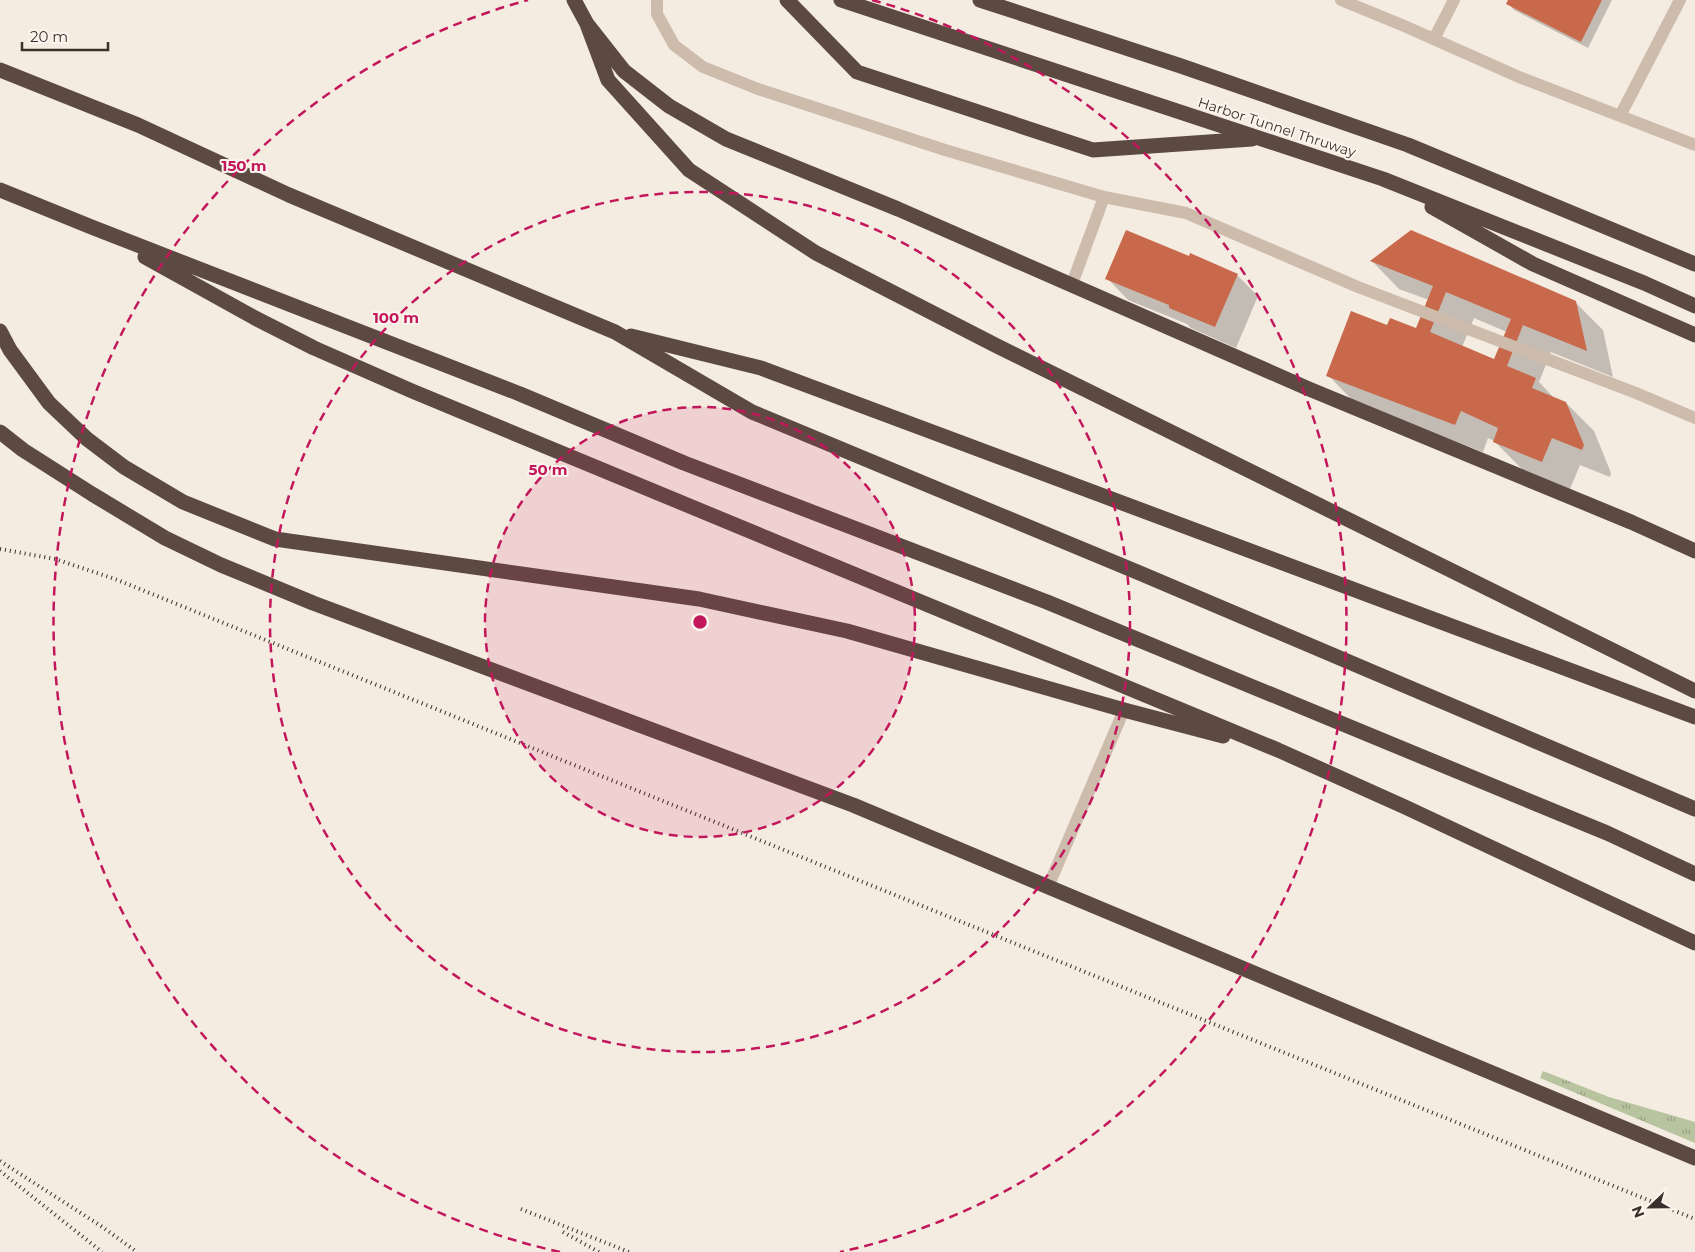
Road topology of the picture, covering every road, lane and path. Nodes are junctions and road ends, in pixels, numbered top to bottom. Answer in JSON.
{"nodes":[{"id":1,"x":574,"y":0,"type":"edge"},
{"id":2,"x":657,"y":0,"type":"edge"},
{"id":3,"x":786,"y":0,"type":"edge"},
{"id":4,"x":841,"y":0,"type":"edge"},
{"id":5,"x":980,"y":0,"type":"edge"},
{"id":6,"x":1341,"y":0,"type":"edge"},
{"id":7,"x":1454,"y":0,"type":"edge"},
{"id":8,"x":1680,"y":0,"type":"edge"},
{"id":9,"x":587,"y":24,"type":"junction"},
{"id":10,"x":1434,"y":39,"type":"junction"},
{"id":11,"x":0,"y":70,"type":"edge"},
{"id":12,"x":1620,"y":116,"type":"junction"},
{"id":13,"x":1260,"y":139,"type":"junction"},
{"id":14,"x":1695,"y":145,"type":"edge"},
{"id":15,"x":1383,"y":179,"type":"junction"},
{"id":16,"x":0,"y":190,"type":"edge"},
{"id":17,"x":1104,"y":197,"type":"junction"},
{"id":18,"x":94,"y":228,"type":"junction"},
{"id":19,"x":1695,"y":264,"type":"edge"},
{"id":20,"x":1072,"y":284,"type":"junction"},
{"id":21,"x":1695,"y":306,"type":"edge"},
{"id":22,"x":0,"y":331,"type":"edge"},
{"id":23,"x":615,"y":332,"type":"junction"},
{"id":24,"x":1695,"y":335,"type":"edge"},
{"id":25,"x":1695,"y":418,"type":"edge"},
{"id":26,"x":0,"y":432,"type":"edge"},
{"id":27,"x":1695,"y":551,"type":"edge"},
{"id":28,"x":1695,"y":692,"type":"edge"},
{"id":29,"x":1124,"y":710,"type":"junction"},
{"id":30,"x":1695,"y":717,"type":"edge"},
{"id":31,"x":1278,"y":750,"type":"junction"},
{"id":32,"x":1695,"y":809,"type":"edge"},
{"id":33,"x":1695,"y":874,"type":"edge"},
{"id":34,"x":1048,"y":887,"type":"junction"},
{"id":35,"x":1695,"y":943,"type":"edge"},
{"id":36,"x":1695,"y":1158,"type":"edge"}],
"edges":[{"from":1,"to":9,"type":"highway"},
{"from":2,"to":17,"type":"lane"},
{"from":3,"to":13,"type":"highway"},
{"from":4,"to":13,"type":"highway","name":"Harbor Tunnel Thruway"},
{"from":5,"to":19,"type":"highway","name":"Harbor Tunnel Thruway"},
{"from":6,"to":10,"type":"lane"},
{"from":7,"to":10,"type":"lane"},
{"from":8,"to":12,"type":"lane"},
{"from":9,"to":20,"type":"highway"},
{"from":9,"to":28,"type":"highway"},
{"from":10,"to":12,"type":"lane"},
{"from":11,"to":23,"type":"highway"},
{"from":12,"to":14,"type":"lane"},
{"from":13,"to":15,"type":"highway","name":"Harbor Tunnel Thruway"},
{"from":15,"to":21,"type":"highway","name":"Harbor Tunnel Thruway"},
{"from":15,"to":24,"type":"highway"},
{"from":16,"to":18,"type":"highway"},
{"from":17,"to":20,"type":"lane"},
{"from":17,"to":25,"type":"lane"},
{"from":18,"to":31,"type":"highway"},
{"from":18,"to":33,"type":"highway"},
{"from":20,"to":27,"type":"highway"},
{"from":22,"to":29,"type":"highway"},
{"from":23,"to":30,"type":"highway"},
{"from":23,"to":32,"type":"highway"},
{"from":26,"to":34,"type":"highway"},
{"from":29,"to":31,"type":"highway"},
{"from":29,"to":34,"type":"lane"},
{"from":31,"to":35,"type":"highway"},
{"from":34,"to":36,"type":"highway"}]}
